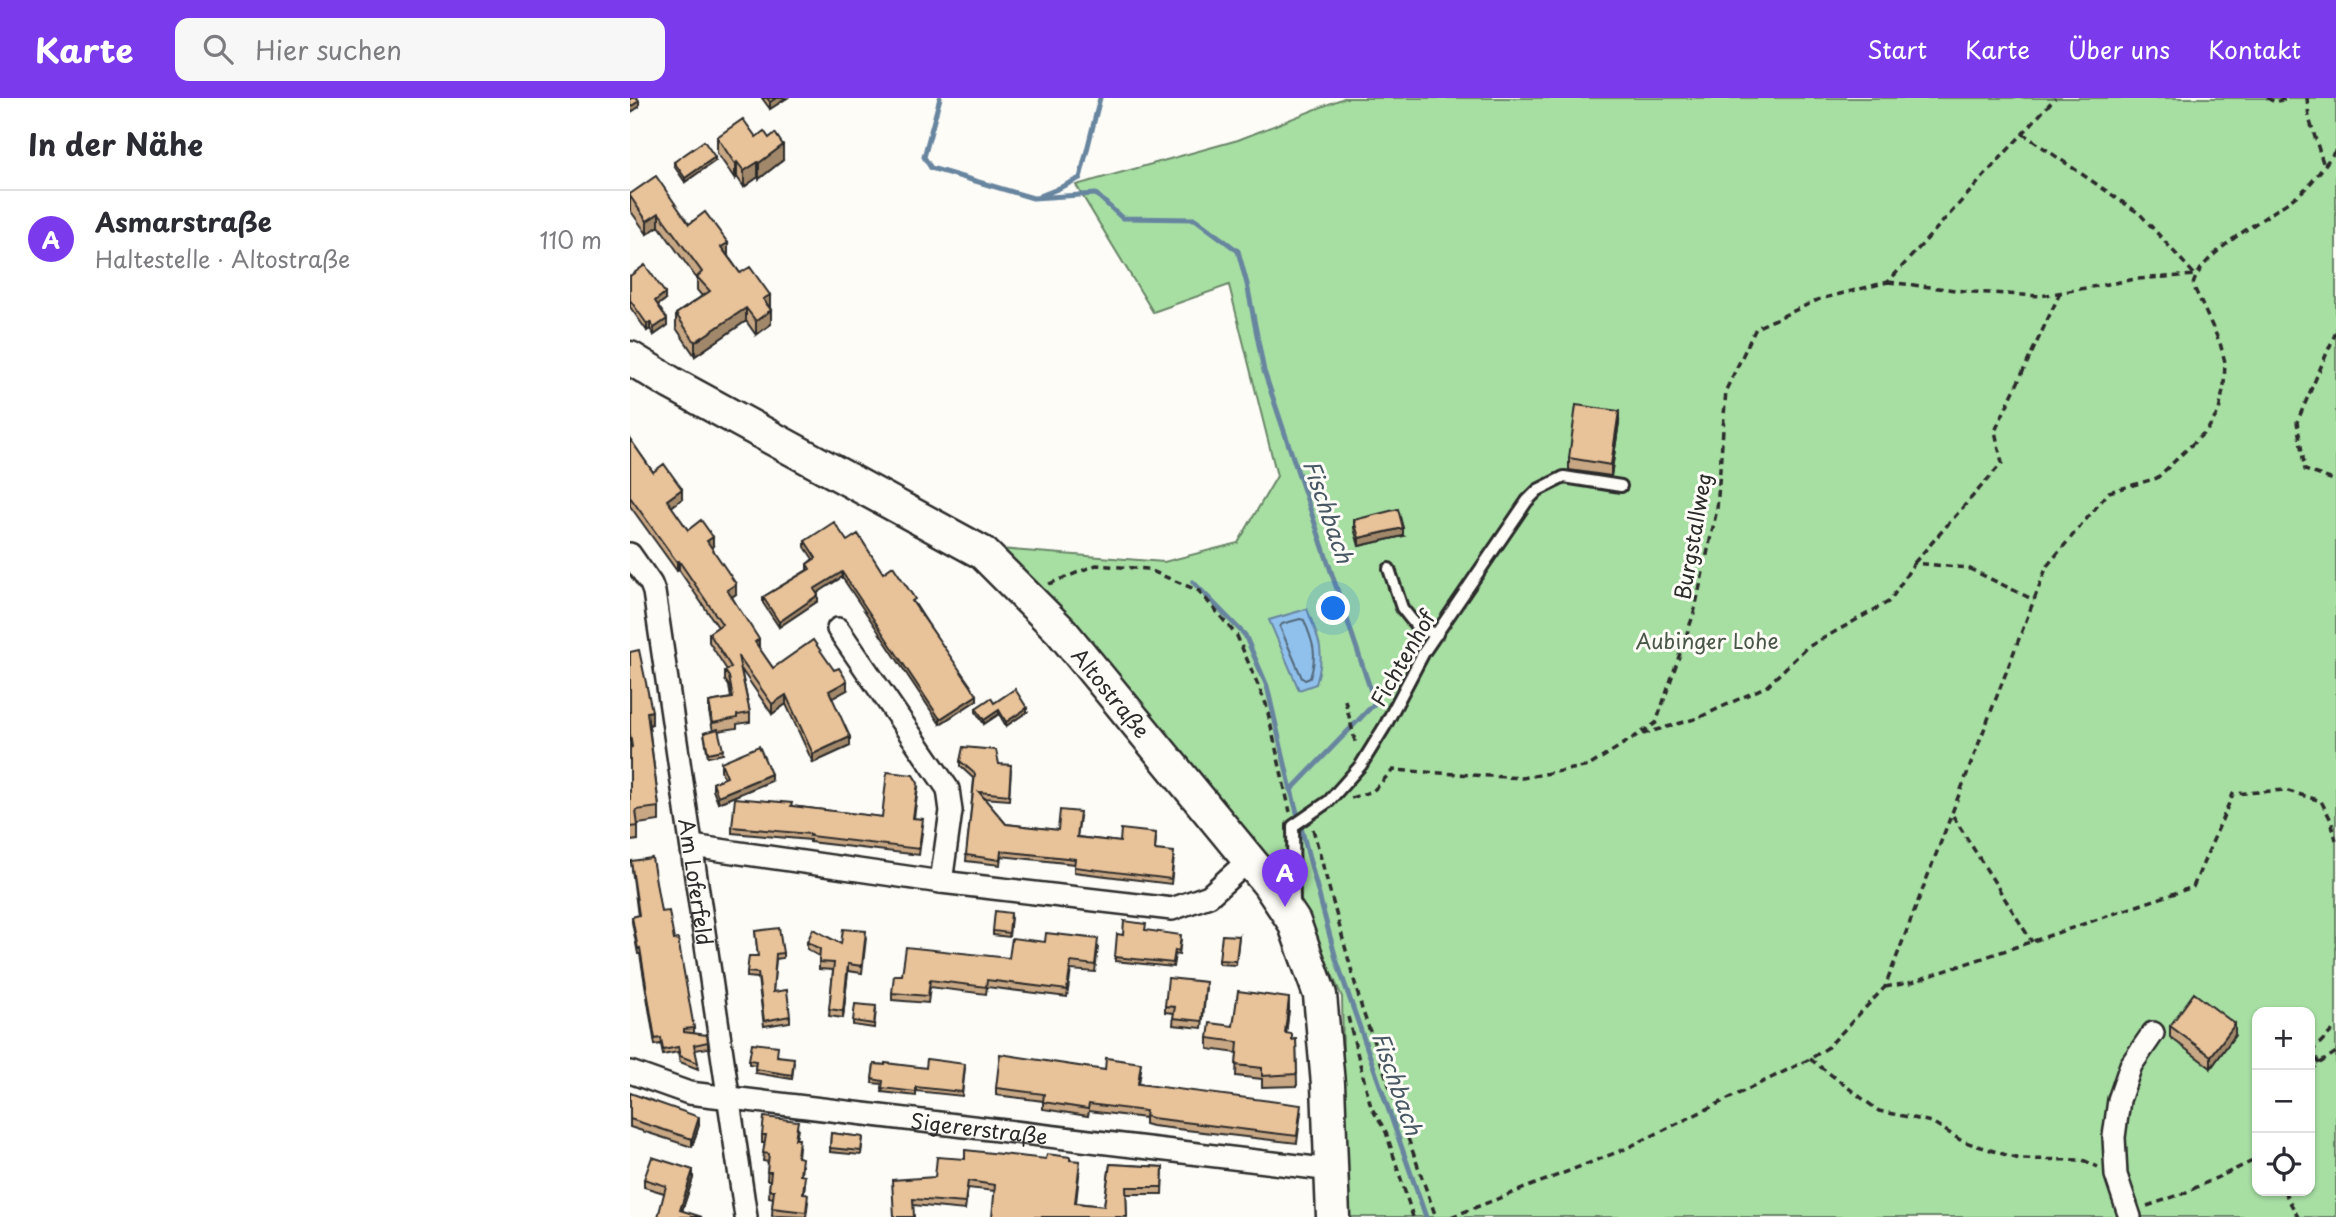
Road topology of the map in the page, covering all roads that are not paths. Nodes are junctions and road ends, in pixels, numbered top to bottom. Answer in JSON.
{"nodes":[{"id":1,"x":630,"y":358,"type":"edge"},
{"id":2,"x":1621,"y":486,"type":"dead end"},
{"id":3,"x":630,"y":554,"type":"edge"},
{"id":4,"x":1389,"y":569,"type":"dead end"},
{"id":5,"x":838,"y":629,"type":"dead end"},
{"id":6,"x":1437,"y":634,"type":"junction"},
{"id":7,"x":692,"y":846,"type":"junction"},
{"id":8,"x":1249,"y":860,"type":"junction"},
{"id":9,"x":941,"y":882,"type":"junction"},
{"id":10,"x":1294,"y":922,"type":"junction"},
{"id":11,"x":2153,"y":1033,"type":"dead end"},
{"id":12,"x":630,"y":1072,"type":"edge"},
{"id":13,"x":729,"y":1098,"type":"junction"},
{"id":14,"x":1332,"y":1170,"type":"junction"},
{"id":15,"x":2129,"y":1214,"type":"edge"},
{"id":16,"x":746,"y":1217,"type":"edge"},
{"id":17,"x":1333,"y":1217,"type":"edge"}],
"edges":[{"from":1,"to":8,"type":"main road","name":"Altostraße"},
{"from":2,"to":6,"type":"lane","name":"Fichtenhof"},
{"from":3,"to":7,"type":"street","name":"Am Loferfeld"},
{"from":4,"to":6,"type":"lane"},
{"from":5,"to":9,"type":"street"},
{"from":6,"to":10,"type":"lane","name":"Fichtenhof"},
{"from":7,"to":9,"type":"street"},
{"from":7,"to":13,"type":"street","name":"Am Loferfeld"},
{"from":8,"to":9,"type":"street"},
{"from":8,"to":10,"type":"main road","name":"Altostraße"},
{"from":10,"to":14,"type":"main road","name":"Altostraße"},
{"from":11,"to":15,"type":"street"},
{"from":12,"to":13,"type":"street","name":"Sigererstraße"},
{"from":13,"to":14,"type":"street","name":"Sigererstraße"},
{"from":13,"to":16,"type":"street","name":"Am Loferfeld"},
{"from":14,"to":17,"type":"main road","name":"Altostraße"}]}
